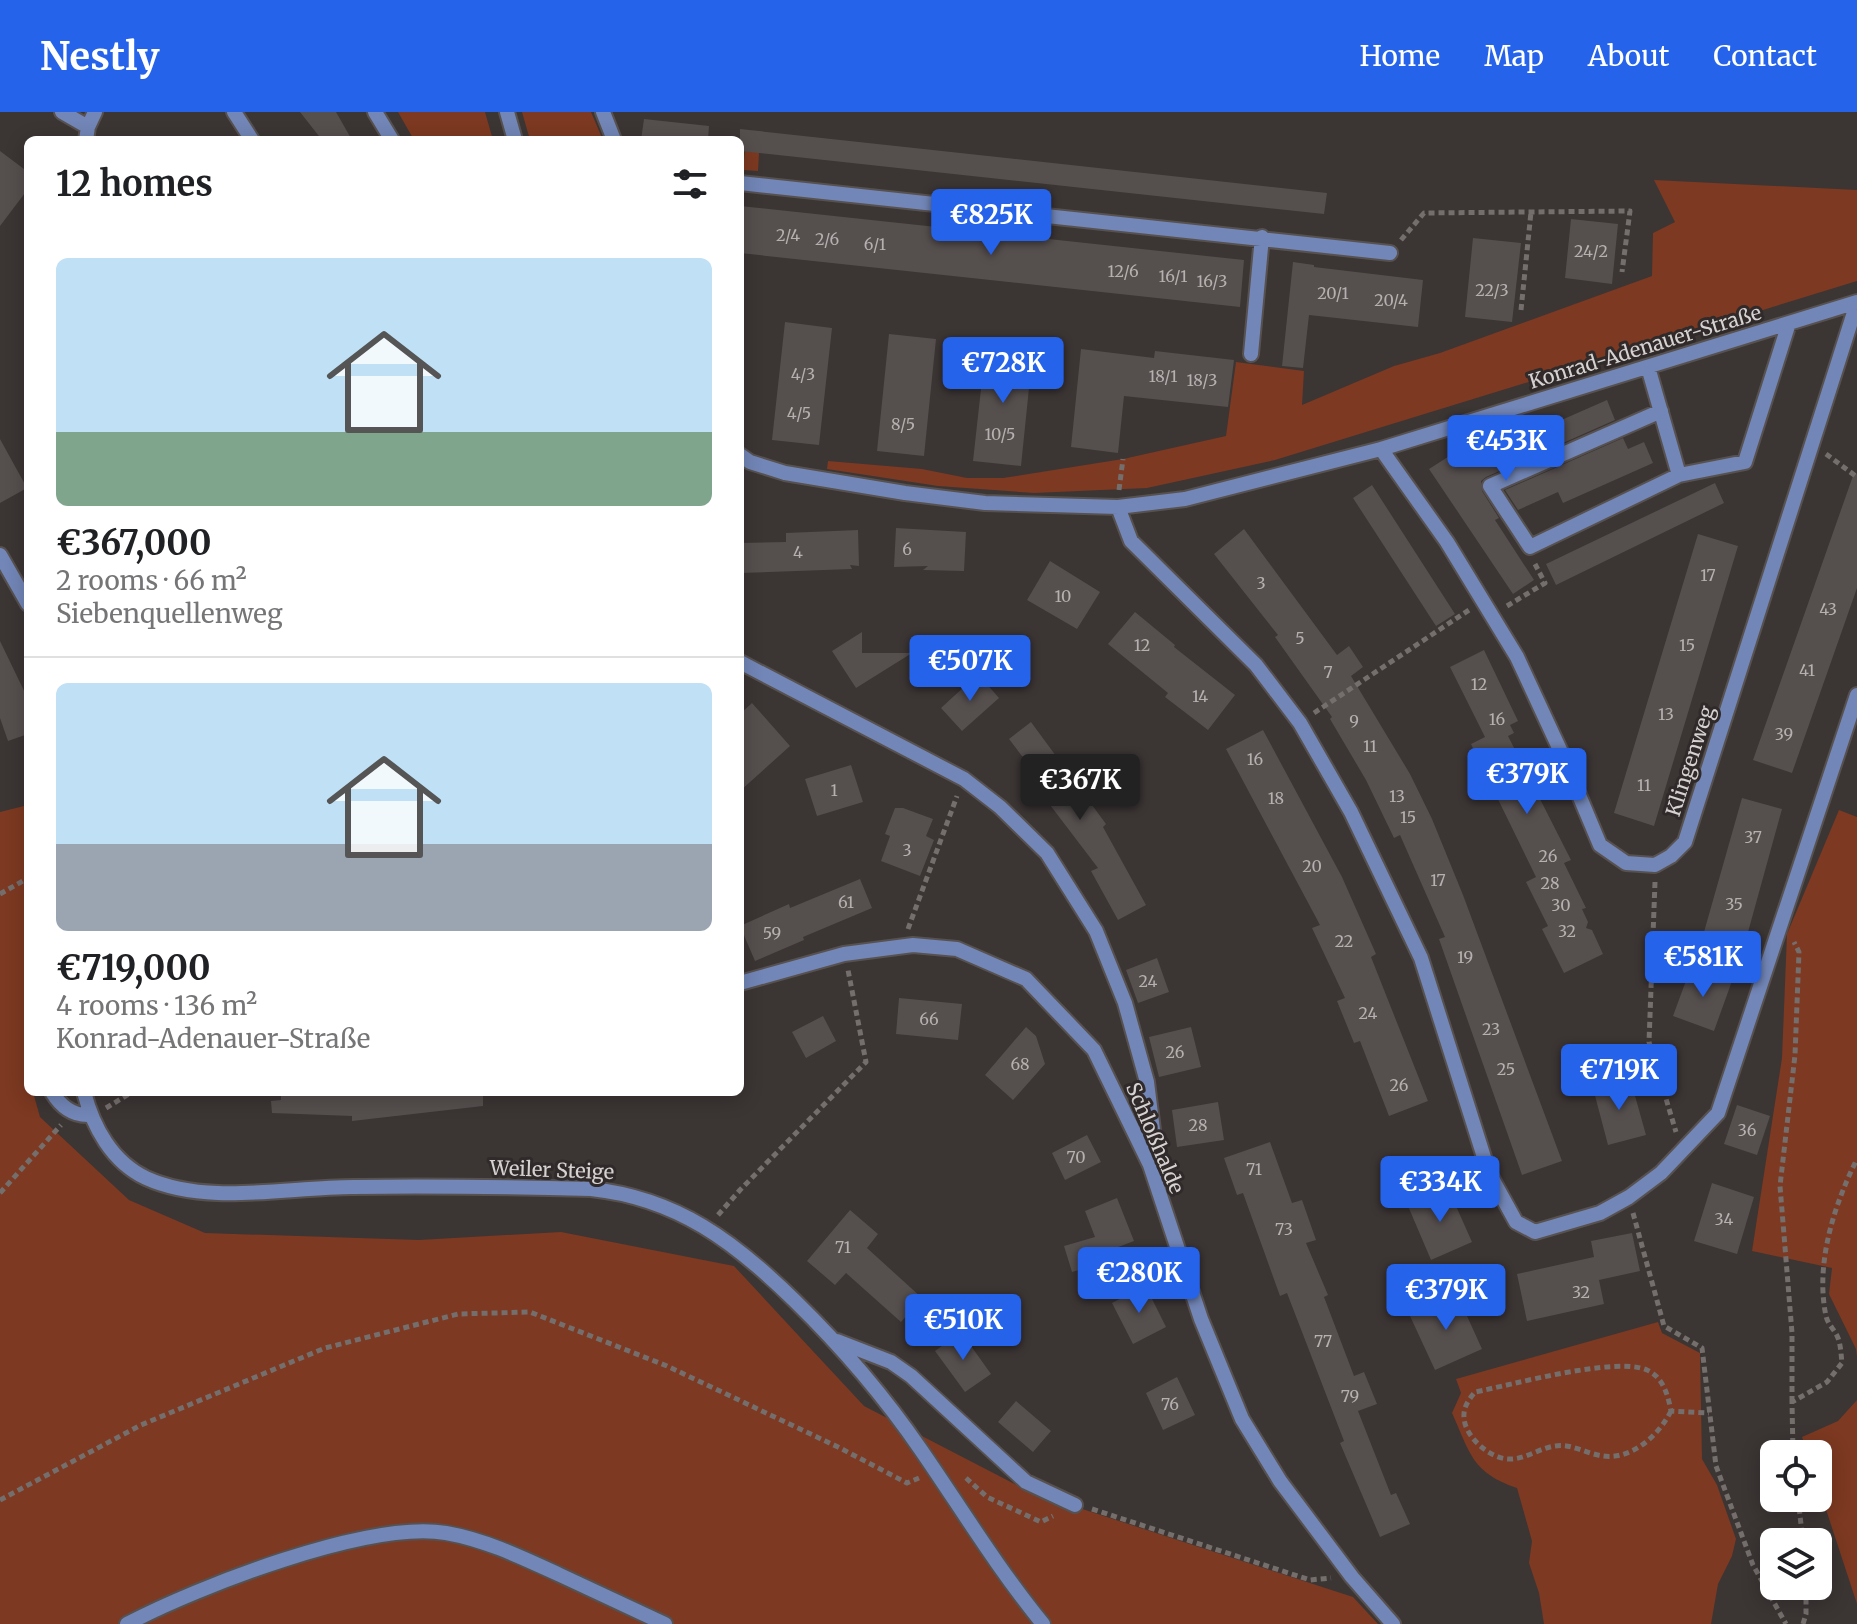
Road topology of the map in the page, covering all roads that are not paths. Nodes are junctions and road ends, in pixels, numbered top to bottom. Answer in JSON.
{"nodes":[{"id":1,"x":62,"y":112,"type":"edge"},
{"id":2,"x":95,"y":112,"type":"edge"},
{"id":3,"x":234,"y":112,"type":"edge"},
{"id":4,"x":375,"y":112,"type":"edge"},
{"id":5,"x":507,"y":112,"type":"edge"},
{"id":6,"x":603,"y":112,"type":"edge"},
{"id":7,"x":87,"y":134,"type":"edge"},
{"id":8,"x":249,"y":136,"type":"edge"},
{"id":9,"x":390,"y":136,"type":"edge"},
{"id":10,"x":514,"y":136,"type":"edge"},
{"id":11,"x":612,"y":136,"type":"edge"},
{"id":12,"x":744,"y":183,"type":"edge"},
{"id":13,"x":1262,"y":237,"type":"junction"},
{"id":14,"x":1390,"y":253,"type":"road end"},
{"id":15,"x":1857,"y":303,"type":"edge"},
{"id":16,"x":1789,"y":323,"type":"junction"},
{"id":17,"x":1251,"y":354,"type":"dead end"},
{"id":18,"x":1648,"y":367,"type":"junction"},
{"id":19,"x":1661,"y":411,"type":"junction"},
{"id":20,"x":1381,"y":449,"type":"junction"},
{"id":21,"x":744,"y":458,"type":"edge"},
{"id":22,"x":1679,"y":475,"type":"junction"},
{"id":23,"x":1118,"y":507,"type":"junction"},
{"id":24,"x":0,"y":555,"type":"edge"},
{"id":25,"x":24,"y":597,"type":"edge"},
{"id":26,"x":744,"y":664,"type":"edge"},
{"id":27,"x":1857,"y":695,"type":"edge"},
{"id":28,"x":744,"y":982,"type":"edge"},
{"id":29,"x":56,"y":1096,"type":"edge"},
{"id":30,"x":85,"y":1096,"type":"edge"},
{"id":31,"x":90,"y":1115,"type":"junction"},
{"id":32,"x":1150,"y":1165,"type":"junction"},
{"id":33,"x":833,"y":1339,"type":"junction"},
{"id":34,"x":1075,"y":1505,"type":"road end"},
{"id":35,"x":127,"y":1624,"type":"edge"},
{"id":36,"x":665,"y":1624,"type":"edge"},
{"id":37,"x":1043,"y":1624,"type":"edge"},
{"id":38,"x":1393,"y":1624,"type":"edge"}],
"edges":[{"from":1,"to":7,"type":"street"},
{"from":2,"to":7,"type":"street"},
{"from":3,"to":8,"type":"street"},
{"from":4,"to":9,"type":"street"},
{"from":5,"to":10,"type":"street"},
{"from":6,"to":11,"type":"street"},
{"from":12,"to":13,"type":"street"},
{"from":13,"to":14,"type":"street"},
{"from":13,"to":17,"type":"street"},
{"from":15,"to":16,"type":"street","name":"Konrad-Adenauer-Straße"},
{"from":15,"to":20,"type":"street","name":"Klingenweg"},
{"from":16,"to":18,"type":"street","name":"Konrad-Adenauer-Straße"},
{"from":16,"to":22,"type":"street"},
{"from":18,"to":19,"type":"street"},
{"from":18,"to":20,"type":"street","name":"Konrad-Adenauer-Straße"},
{"from":19,"to":22,"type":"street"},
{"from":19,"to":22,"type":"street"},
{"from":20,"to":23,"type":"street","name":"Konrad-Adenauer-Straße"},
{"from":21,"to":23,"type":"street","name":"Konrad-Adenauer-Straße"},
{"from":23,"to":27,"type":"street"},
{"from":24,"to":25,"type":"street"},
{"from":26,"to":32,"type":"street"},
{"from":28,"to":32,"type":"street","name":"Schloßhalde"},
{"from":29,"to":31,"type":"street"},
{"from":30,"to":31,"type":"street","name":"Weiler Steige"},
{"from":31,"to":33,"type":"street","name":"Weiler Steige"},
{"from":32,"to":38,"type":"street","name":"Schloßhalde"},
{"from":33,"to":34,"type":"street"},
{"from":33,"to":37,"type":"street","name":"Weiler Steige"},
{"from":35,"to":36,"type":"street"}]}
